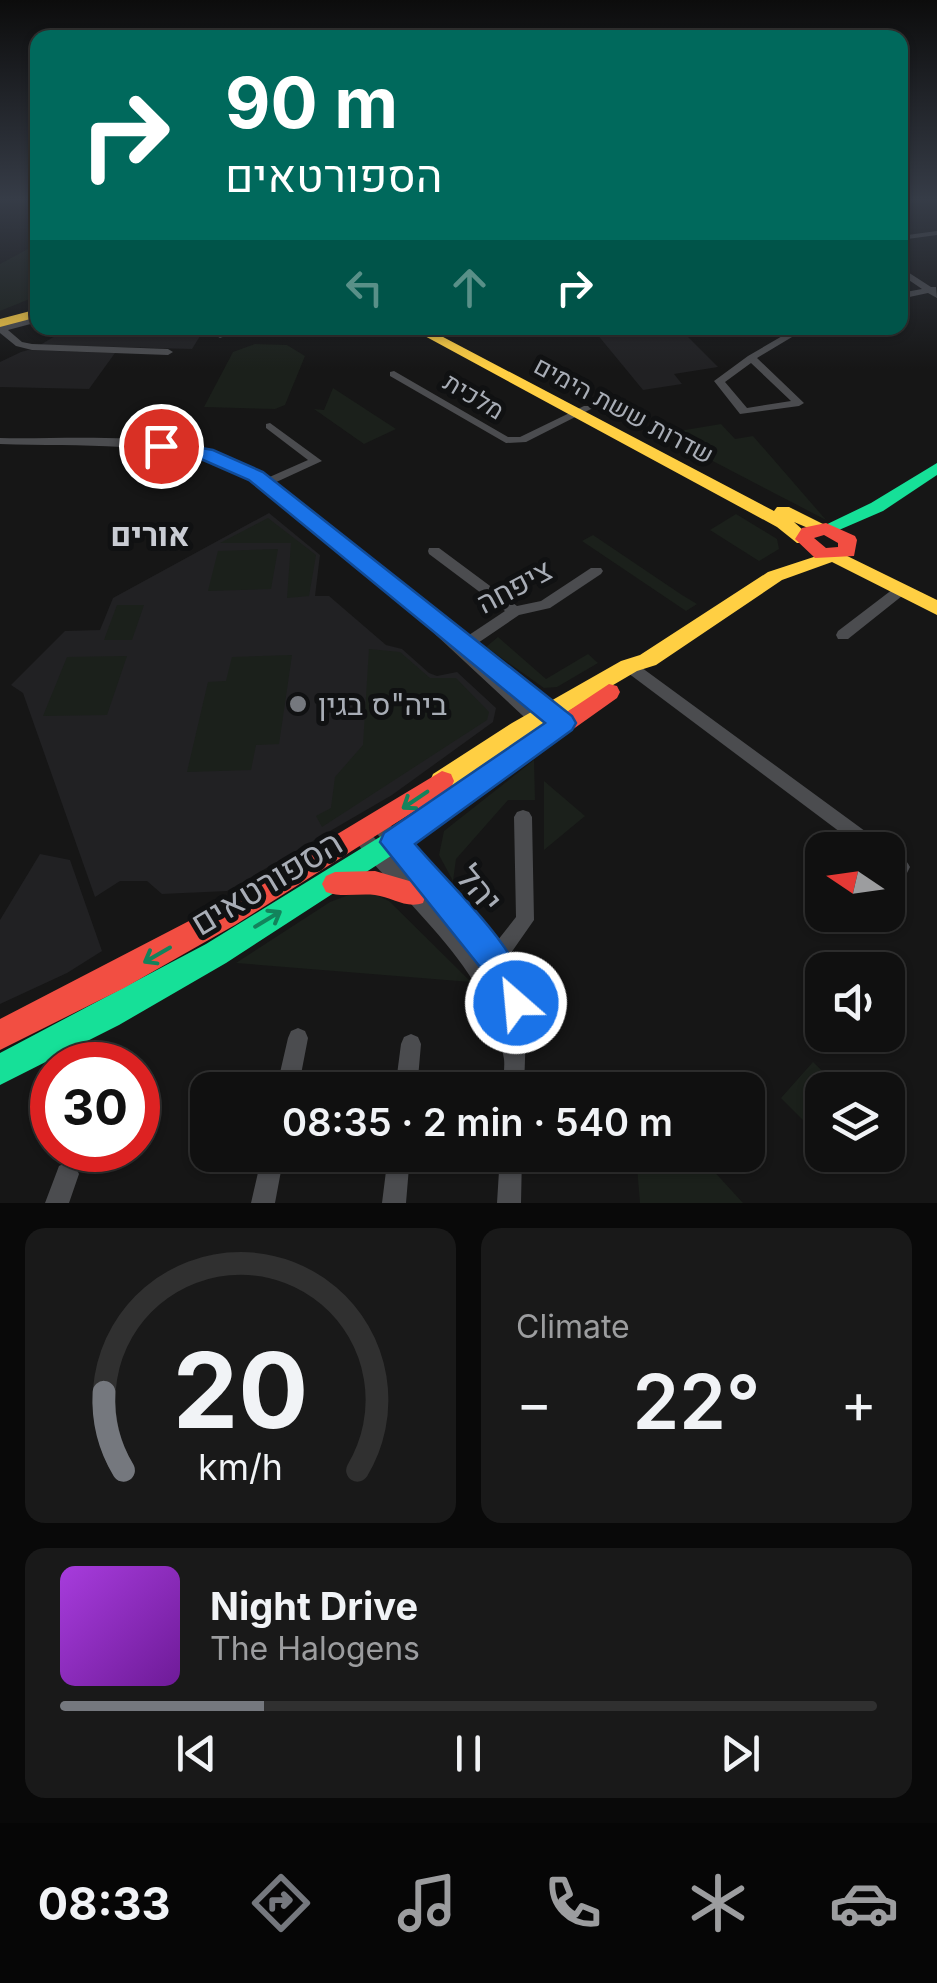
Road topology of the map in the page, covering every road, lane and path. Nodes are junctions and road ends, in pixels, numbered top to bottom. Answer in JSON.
{"nodes":[{"id":1,"x":908,"y":275,"type":"edge"},
{"id":2,"x":935,"y":291,"type":"edge"},
{"id":3,"x":908,"y":295,"type":"edge"},
{"id":4,"x":30,"y":318,"type":"edge"},
{"id":5,"x":0,"y":327,"type":"edge"},
{"id":6,"x":431,"y":335,"type":"edge"},
{"id":7,"x":448,"y":335,"type":"edge"},
{"id":8,"x":790,"y":335,"type":"edge"},
{"id":9,"x":168,"y":352,"type":"dead end"},
{"id":10,"x":751,"y":358,"type":"junction"},
{"id":11,"x":394,"y":374,"type":"dead end"},
{"id":12,"x":582,"y":410,"type":"junction"},
{"id":13,"x":270,"y":426,"type":"dead end"},
{"id":14,"x":0,"y":441,"type":"edge"},
{"id":15,"x":937,"y":468,"type":"edge"},
{"id":16,"x":265,"y":483,"type":"junction"},
{"id":17,"x":878,"y":507,"type":"junction"},
{"id":18,"x":814,"y":534,"type":"junction"},
{"id":19,"x":841,"y":549,"type":"junction"},
{"id":20,"x":434,"y":551,"type":"dead end"},
{"id":21,"x":596,"y":572,"type":"dead end"},
{"id":22,"x":775,"y":576,"type":"junction"},
{"id":23,"x":902,"y":589,"type":"junction"},
{"id":24,"x":937,"y":593,"type":"edge"},
{"id":25,"x":937,"y":608,"type":"edge"},
{"id":26,"x":515,"y":610,"type":"junction"},
{"id":27,"x":843,"y":634,"type":"dead end"},
{"id":28,"x":462,"y":646,"type":"junction"},
{"id":29,"x":639,"y":666,"type":"junction"},
{"id":30,"x":550,"y":721,"type":"junction"},
{"id":31,"x":523,"y":817,"type":"dead end"},
{"id":32,"x":370,"y":830,"type":"junction"},
{"id":33,"x":855,"y":832,"type":"edge"},
{"id":34,"x":395,"y":842,"type":"junction"},
{"id":35,"x":376,"y":854,"type":"junction"},
{"id":36,"x":319,"y":889,"type":"junction"},
{"id":37,"x":413,"y":894,"type":"junction"},
{"id":38,"x":489,"y":967,"type":"junction"},
{"id":39,"x":0,"y":1036,"type":"edge"},
{"id":40,"x":298,"y":1038,"type":"dead end"},
{"id":41,"x":411,"y":1044,"type":"dead end"},
{"id":42,"x":0,"y":1069,"type":"edge"},
{"id":43,"x":291,"y":1072,"type":"edge"},
{"id":44,"x":408,"y":1072,"type":"edge"},
{"id":45,"x":514,"y":1072,"type":"edge"},
{"id":46,"x":269,"y":1172,"type":"edge"},
{"id":47,"x":397,"y":1172,"type":"edge"},
{"id":48,"x":510,"y":1172,"type":"edge"},
{"id":49,"x":67,"y":1174,"type":"dead end"},
{"id":50,"x":57,"y":1203,"type":"edge"},
{"id":51,"x":263,"y":1203,"type":"edge"},
{"id":52,"x":394,"y":1203,"type":"edge"},
{"id":53,"x":509,"y":1203,"type":"edge"}],
"edges":[{"from":1,"to":2,"type":"street"},
{"from":2,"to":3,"type":"street"},
{"from":4,"to":5,"type":"street"},
{"from":5,"to":9,"type":"street"},
{"from":6,"to":12,"type":"street","name":"שדרות ששת הימים"},
{"from":7,"to":12,"type":"street","name":"שדרות ששת הימים"},
{"from":8,"to":10,"type":"street"},
{"from":10,"to":10,"type":"street"},
{"from":11,"to":12,"type":"street","name":"מלכית"},
{"from":12,"to":18,"type":"street","name":"שדרות ששת הימים"},
{"from":13,"to":16,"type":"street"},
{"from":14,"to":16,"type":"street"},
{"from":15,"to":17,"type":"street"},
{"from":16,"to":28,"type":"street"},
{"from":17,"to":18,"type":"street"},
{"from":17,"to":19,"type":"street"},
{"from":18,"to":19,"type":"street","name":"שדרות ששת הימים"},
{"from":18,"to":22,"type":"street","name":"הספורטאים"},
{"from":19,"to":22,"type":"street","name":"הספורטאים"},
{"from":19,"to":23,"type":"street"},
{"from":19,"to":24,"type":"street"},
{"from":20,"to":26,"type":"street"},
{"from":21,"to":26,"type":"street","name":"ציפחה"},
{"from":22,"to":29,"type":"street","name":"הספורטאים"},
{"from":23,"to":25,"type":"street"},
{"from":23,"to":27,"type":"street"},
{"from":26,"to":28,"type":"street","name":"ציפחה"},
{"from":28,"to":30,"type":"street"},
{"from":29,"to":30,"type":"street","name":"הספורטאים"},
{"from":29,"to":33,"type":"street"},
{"from":30,"to":32,"type":"street","name":"הספורטאים","one_way":true},
{"from":30,"to":34,"type":"street","name":"הספורטאים"},
{"from":31,"to":38,"type":"street"},
{"from":32,"to":34,"type":"street","name":"יהל"},
{"from":32,"to":35,"type":"street","name":"יהל"},
{"from":32,"to":39,"type":"street","name":"הספורטאים","one_way":true},
{"from":34,"to":35,"type":"street","name":"הספורטאים"},
{"from":34,"to":38,"type":"street","name":"יהל"},
{"from":35,"to":36,"type":"street","name":"הספורטאים"},
{"from":35,"to":37,"type":"street","name":"יהל"},
{"from":36,"to":37,"type":"street"},
{"from":42,"to":36,"type":"street","name":"הספורטאים","one_way":true},
{"from":37,"to":38,"type":"street","name":"יהל"},
{"from":38,"to":45,"type":"street","name":"יהל"},
{"from":40,"to":43,"type":"street"},
{"from":41,"to":44,"type":"street"},
{"from":46,"to":51,"type":"street"},
{"from":47,"to":52,"type":"street"},
{"from":48,"to":53,"type":"street"},
{"from":49,"to":50,"type":"street"}]}
